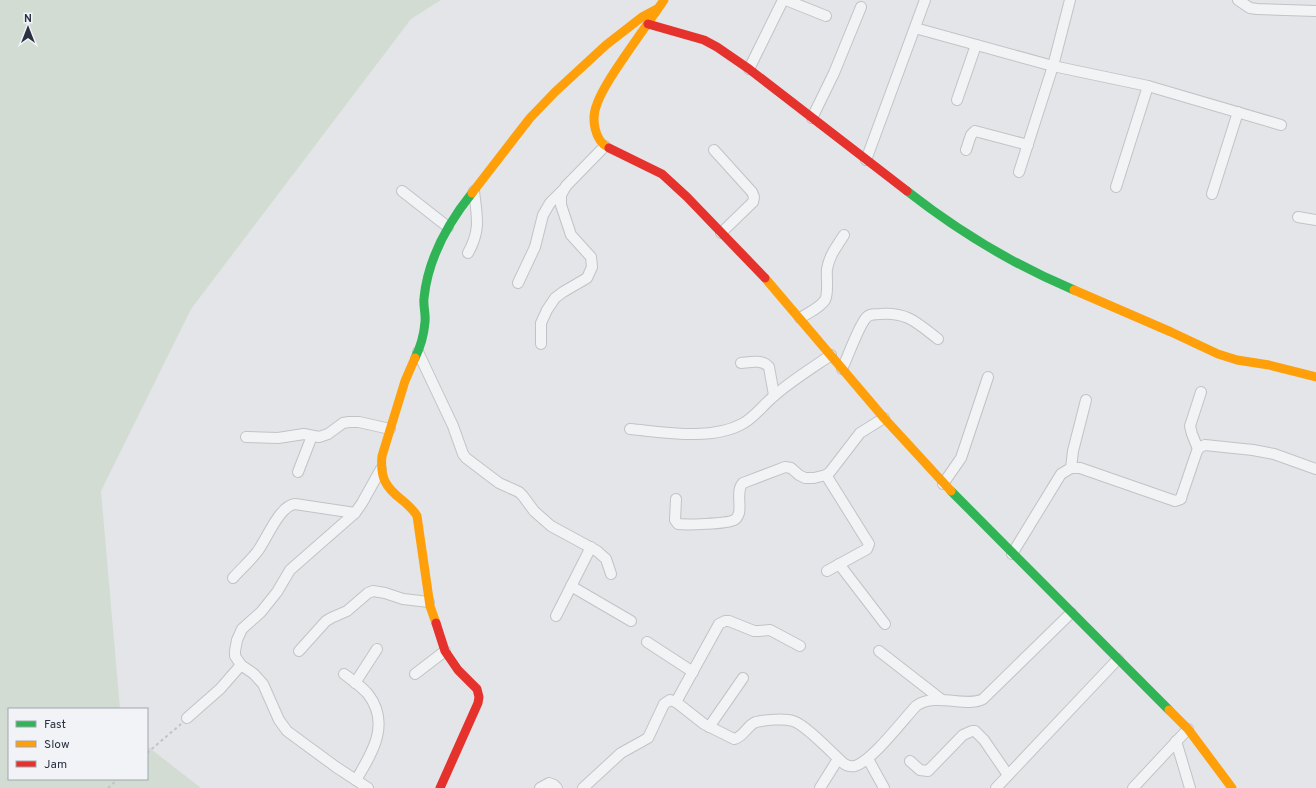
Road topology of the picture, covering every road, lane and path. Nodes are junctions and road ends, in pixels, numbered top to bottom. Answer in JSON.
{"nodes":[{"id":1,"x":664,"y":0,"type":"edge"},
{"id":2,"x":784,"y":0,"type":"edge"},
{"id":3,"x":925,"y":0,"type":"edge"},
{"id":4,"x":1070,"y":0,"type":"edge"},
{"id":5,"x":1238,"y":0,"type":"edge"},
{"id":6,"x":861,"y":7,"type":"dead end"},
{"id":7,"x":659,"y":8,"type":"junction"},
{"id":8,"x":1316,"y":11,"type":"edge"},
{"id":9,"x":826,"y":16,"type":"dead end"},
{"id":10,"x":648,"y":24,"type":"junction"},
{"id":11,"x":915,"y":28,"type":"junction"},
{"id":12,"x":976,"y":45,"type":"junction"},
{"id":13,"x":1053,"y":66,"type":"junction"},
{"id":14,"x":750,"y":69,"type":"junction"},
{"id":15,"x":1148,"y":86,"type":"junction"},
{"id":16,"x":957,"y":100,"type":"dead end"},
{"id":17,"x":1238,"y":112,"type":"junction"},
{"id":18,"x":812,"y":118,"type":"junction"},
{"id":19,"x":1281,"y":124,"type":"dead end"},
{"id":20,"x":1028,"y":145,"type":"junction"},
{"id":21,"x":605,"y":146,"type":"junction"},
{"id":22,"x":714,"y":150,"type":"dead end"},
{"id":23,"x":966,"y":150,"type":"dead end"},
{"id":24,"x":866,"y":160,"type":"junction"},
{"id":25,"x":1020,"y":172,"type":"dead end"},
{"id":26,"x":1116,"y":187,"type":"dead end"},
{"id":27,"x":563,"y":190,"type":"junction"},
{"id":28,"x":402,"y":191,"type":"dead end"},
{"id":29,"x":474,"y":192,"type":"junction"},
{"id":30,"x":1212,"y":194,"type":"dead end"},
{"id":31,"x":1298,"y":217,"type":"dead end"},
{"id":32,"x":1316,"y":220,"type":"edge"},
{"id":33,"x":448,"y":227,"type":"junction"},
{"id":34,"x":721,"y":233,"type":"junction"},
{"id":35,"x":844,"y":235,"type":"dead end"},
{"id":36,"x":468,"y":253,"type":"dead end"},
{"id":37,"x":518,"y":284,"type":"dead end"},
{"id":38,"x":800,"y":318,"type":"junction"},
{"id":39,"x":938,"y":339,"type":"dead end"},
{"id":40,"x":541,"y":344,"type":"dead end"},
{"id":41,"x":418,"y":352,"type":"junction"},
{"id":42,"x":830,"y":355,"type":"junction"},
{"id":43,"x":741,"y":363,"type":"dead end"},
{"id":44,"x":842,"y":369,"type":"junction"},
{"id":45,"x":988,"y":377,"type":"dead end"},
{"id":46,"x":1316,"y":377,"type":"edge"},
{"id":47,"x":1201,"y":392,"type":"dead end"},
{"id":48,"x":774,"y":395,"type":"junction"},
{"id":49,"x":1086,"y":400,"type":"dead end"},
{"id":50,"x":884,"y":418,"type":"junction"},
{"id":51,"x":390,"y":429,"type":"junction"},
{"id":52,"x":630,"y":429,"type":"dead end"},
{"id":53,"x":312,"y":436,"type":"junction"},
{"id":54,"x":246,"y":437,"type":"dead end"},
{"id":55,"x":1198,"y":449,"type":"junction"},
{"id":56,"x":1071,"y":468,"type":"junction"},
{"id":57,"x":381,"y":469,"type":"junction"},
{"id":58,"x":1316,"y":469,"type":"edge"},
{"id":59,"x":298,"y":472,"type":"dead end"},
{"id":60,"x":826,"y":475,"type":"junction"},
{"id":61,"x":943,"y":484,"type":"junction"},
{"id":62,"x":676,"y":499,"type":"dead end"},
{"id":63,"x":355,"y":513,"type":"junction"},
{"id":64,"x":591,"y":547,"type":"junction"},
{"id":65,"x":1012,"y":554,"type":"junction"},
{"id":66,"x":839,"y":564,"type":"junction"},
{"id":67,"x":827,"y":571,"type":"dead end"},
{"id":68,"x":611,"y":574,"type":"dead end"},
{"id":69,"x":233,"y":578,"type":"dead end"},
{"id":70,"x":570,"y":586,"type":"junction"},
{"id":71,"x":429,"y":602,"type":"junction"},
{"id":72,"x":1071,"y":613,"type":"junction"},
{"id":73,"x":556,"y":616,"type":"dead end"},
{"id":74,"x":631,"y":621,"type":"dead end"},
{"id":75,"x":885,"y":624,"type":"dead end"},
{"id":76,"x":647,"y":642,"type":"dead end"},
{"id":77,"x":800,"y":646,"type":"dead end"},
{"id":78,"x":376,"y":649,"type":"dead end"},
{"id":79,"x":299,"y":651,"type":"dead end"},
{"id":80,"x":445,"y":651,"type":"junction"},
{"id":81,"x":879,"y":651,"type":"dead end"},
{"id":82,"x":1118,"y":659,"type":"junction"},
{"id":83,"x":241,"y":664,"type":"junction"},
{"id":84,"x":693,"y":672,"type":"junction"},
{"id":85,"x":344,"y":674,"type":"dead end"},
{"id":86,"x":415,"y":674,"type":"dead end"},
{"id":87,"x":743,"y":678,"type":"dead end"},
{"id":88,"x":355,"y":683,"type":"junction"},
{"id":89,"x":942,"y":700,"type":"junction"},
{"id":90,"x":676,"y":702,"type":"junction"},
{"id":91,"x":187,"y":718,"type":"joint"},
{"id":92,"x":709,"y":727,"type":"junction"},
{"id":93,"x":1188,"y":729,"type":"junction"},
{"id":94,"x":1176,"y":741,"type":"junction"},
{"id":95,"x":148,"y":753,"type":"edge"},
{"id":96,"x":838,"y":758,"type":"junction"},
{"id":97,"x":868,"y":759,"type":"junction"},
{"id":98,"x":910,"y":762,"type":"dead end"},
{"id":99,"x":1008,"y":775,"type":"junction"},
{"id":100,"x":117,"y":780,"type":"edge"},
{"id":101,"x":356,"y":780,"type":"junction"},
{"id":102,"x":108,"y":788,"type":"edge"},
{"id":103,"x":368,"y":788,"type":"edge"},
{"id":104,"x":440,"y":788,"type":"edge"},
{"id":105,"x":540,"y":788,"type":"edge"},
{"id":106,"x":557,"y":788,"type":"edge"},
{"id":107,"x":583,"y":788,"type":"edge"},
{"id":108,"x":820,"y":788,"type":"edge"},
{"id":109,"x":884,"y":788,"type":"edge"},
{"id":110,"x":996,"y":788,"type":"edge"},
{"id":111,"x":1133,"y":788,"type":"edge"},
{"id":112,"x":1190,"y":788,"type":"edge"},
{"id":113,"x":1232,"y":788,"type":"edge"}],
"edges":[{"from":1,"to":7,"type":"street"},
{"from":2,"to":9,"type":"street"},
{"from":2,"to":14,"type":"street"},
{"from":3,"to":11,"type":"street"},
{"from":4,"to":13,"type":"street"},
{"from":5,"to":8,"type":"street"},
{"from":6,"to":18,"type":"street"},
{"from":7,"to":10,"type":"street"},
{"from":7,"to":29,"type":"street"},
{"from":10,"to":14,"type":"street"},
{"from":10,"to":21,"type":"street"},
{"from":11,"to":12,"type":"street"},
{"from":11,"to":24,"type":"street"},
{"from":12,"to":13,"type":"street"},
{"from":12,"to":16,"type":"street"},
{"from":13,"to":15,"type":"street"},
{"from":13,"to":20,"type":"street"},
{"from":14,"to":18,"type":"street"},
{"from":15,"to":17,"type":"street"},
{"from":15,"to":26,"type":"street"},
{"from":17,"to":19,"type":"street"},
{"from":17,"to":30,"type":"street"},
{"from":18,"to":24,"type":"street"},
{"from":20,"to":23,"type":"street"},
{"from":20,"to":25,"type":"street"},
{"from":21,"to":27,"type":"street"},
{"from":21,"to":34,"type":"street"},
{"from":22,"to":34,"type":"street"},
{"from":24,"to":46,"type":"street"},
{"from":27,"to":37,"type":"street"},
{"from":27,"to":40,"type":"street"},
{"from":28,"to":33,"type":"street"},
{"from":29,"to":33,"type":"street"},
{"from":29,"to":36,"type":"street"},
{"from":31,"to":32,"type":"street"},
{"from":33,"to":41,"type":"street"},
{"from":34,"to":38,"type":"street"},
{"from":35,"to":38,"type":"street"},
{"from":38,"to":42,"type":"street"},
{"from":39,"to":44,"type":"street"},
{"from":41,"to":51,"type":"street"},
{"from":41,"to":64,"type":"street"},
{"from":42,"to":44,"type":"street"},
{"from":42,"to":48,"type":"street"},
{"from":43,"to":48,"type":"street"},
{"from":44,"to":50,"type":"street"},
{"from":45,"to":61,"type":"street"},
{"from":47,"to":55,"type":"street"},
{"from":48,"to":52,"type":"street"},
{"from":49,"to":56,"type":"street"},
{"from":50,"to":60,"type":"street"},
{"from":50,"to":61,"type":"street"},
{"from":51,"to":53,"type":"street"},
{"from":51,"to":57,"type":"street"},
{"from":53,"to":54,"type":"street"},
{"from":53,"to":59,"type":"street"},
{"from":55,"to":56,"type":"street"},
{"from":55,"to":58,"type":"street"},
{"from":56,"to":65,"type":"street"},
{"from":57,"to":63,"type":"street"},
{"from":57,"to":71,"type":"street"},
{"from":60,"to":62,"type":"street"},
{"from":60,"to":66,"type":"street"},
{"from":61,"to":65,"type":"street"},
{"from":63,"to":69,"type":"street"},
{"from":63,"to":83,"type":"street"},
{"from":64,"to":68,"type":"street"},
{"from":64,"to":70,"type":"street"},
{"from":65,"to":72,"type":"street"},
{"from":66,"to":67,"type":"street"},
{"from":66,"to":75,"type":"street"},
{"from":70,"to":73,"type":"street"},
{"from":70,"to":74,"type":"street"},
{"from":71,"to":79,"type":"street"},
{"from":71,"to":80,"type":"street"},
{"from":72,"to":82,"type":"street"},
{"from":72,"to":89,"type":"street"},
{"from":76,"to":84,"type":"street"},
{"from":77,"to":84,"type":"street"},
{"from":78,"to":88,"type":"street"},
{"from":80,"to":86,"type":"street"},
{"from":80,"to":104,"type":"street"},
{"from":81,"to":89,"type":"street"},
{"from":82,"to":93,"type":"street"},
{"from":82,"to":99,"type":"street"},
{"from":83,"to":91,"type":"street"},
{"from":83,"to":101,"type":"street"},
{"from":84,"to":90,"type":"street"},
{"from":85,"to":88,"type":"street"},
{"from":87,"to":92,"type":"street"},
{"from":88,"to":101,"type":"street"},
{"from":89,"to":97,"type":"street"},
{"from":90,"to":92,"type":"street"},
{"from":90,"to":107,"type":"street"},
{"from":91,"to":95,"type":"path"},
{"from":92,"to":96,"type":"street"},
{"from":93,"to":94,"type":"street"},
{"from":93,"to":113,"type":"street"},
{"from":94,"to":111,"type":"street"},
{"from":94,"to":112,"type":"street"},
{"from":96,"to":97,"type":"street"},
{"from":96,"to":108,"type":"street"},
{"from":97,"to":109,"type":"street"},
{"from":98,"to":99,"type":"street"},
{"from":99,"to":110,"type":"street"},
{"from":100,"to":102,"type":"path"},
{"from":101,"to":103,"type":"street"},
{"from":105,"to":106,"type":"street"}]}
